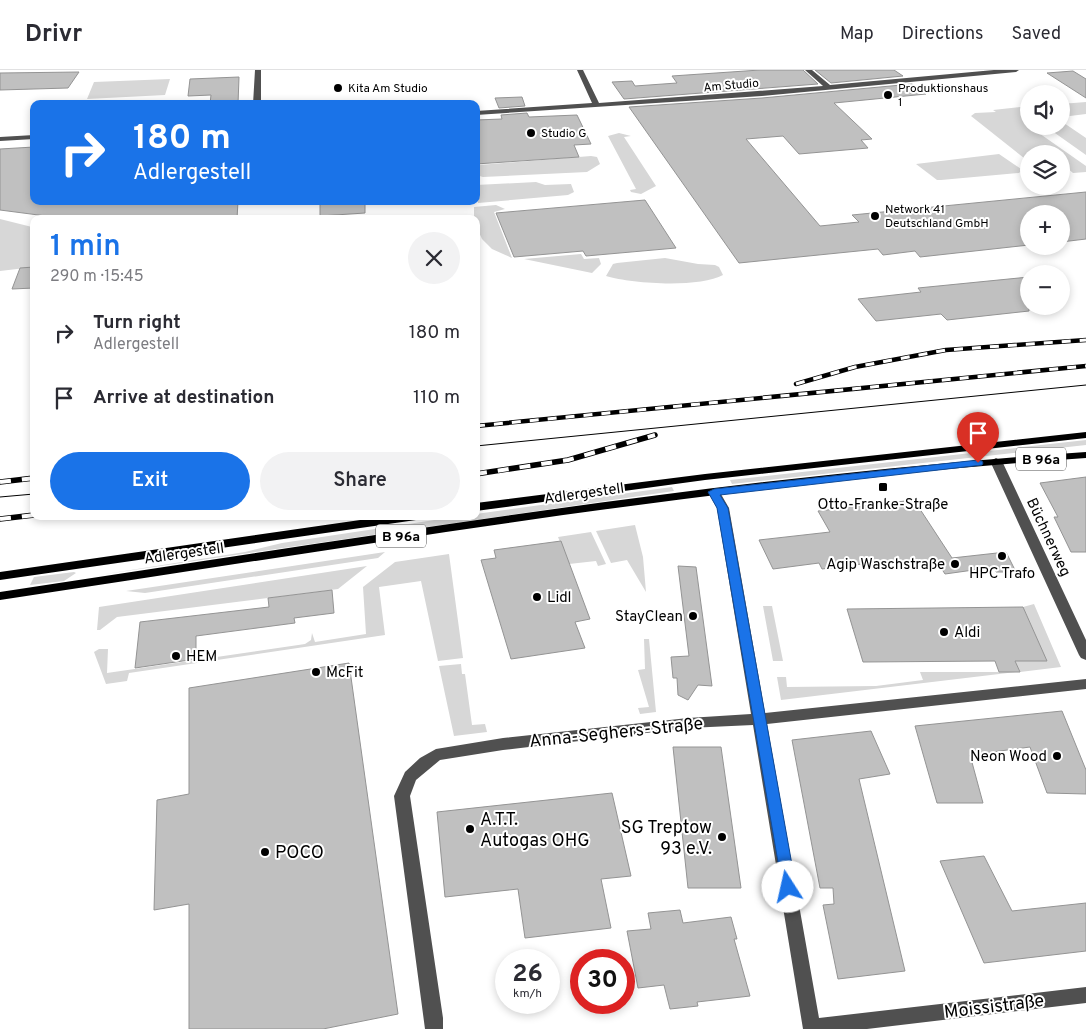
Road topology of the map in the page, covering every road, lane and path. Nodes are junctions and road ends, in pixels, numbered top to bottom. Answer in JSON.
{"nodes":[{"id":1,"x":258,"y":70,"type":"edge"},
{"id":2,"x":580,"y":70,"type":"edge"},
{"id":3,"x":808,"y":70,"type":"edge"},
{"id":4,"x":1016,"y":70,"type":"edge"},
{"id":5,"x":829,"y":88,"type":"junction"},
{"id":6,"x":257,"y":100,"type":"edge"},
{"id":7,"x":596,"y":106,"type":"junction"},
{"id":8,"x":480,"y":113,"type":"edge"},
{"id":9,"x":30,"y":137,"type":"edge"},
{"id":10,"x":0,"y":139,"type":"edge"},
{"id":11,"x":1086,"y":435,"type":"edge"},
{"id":12,"x":1086,"y":455,"type":"edge"},
{"id":13,"x":996,"y":461,"type":"junction"},
{"id":14,"x":705,"y":476,"type":"junction"},
{"id":15,"x":714,"y":492,"type":"junction"},
{"id":16,"x":480,"y":507,"type":"edge"},
{"id":17,"x":388,"y":520,"type":"edge"},
{"id":18,"x":134,"y":557,"type":"junction"},
{"id":19,"x":24,"y":573,"type":"junction"},
{"id":20,"x":0,"y":576,"type":"edge"},
{"id":21,"x":90,"y":584,"type":"junction"},
{"id":22,"x":21,"y":594,"type":"junction"},
{"id":23,"x":0,"y":596,"type":"edge"},
{"id":24,"x":1086,"y":655,"type":"edge"},
{"id":25,"x":1086,"y":684,"type":"edge"},
{"id":26,"x":760,"y":719,"type":"junction"},
{"id":27,"x":1086,"y":995,"type":"edge"},
{"id":28,"x":812,"y":1028,"type":"edge"},
{"id":29,"x":434,"y":1029,"type":"edge"}],
"edges":[{"from":1,"to":6,"type":"street"},
{"from":2,"to":7,"type":"street"},
{"from":3,"to":5,"type":"street"},
{"from":4,"to":5,"type":"street","name":"Am Studio"},
{"from":5,"to":7,"type":"street","name":"Am Studio"},
{"from":7,"to":8,"type":"street","name":"Am Studio"},
{"from":9,"to":10,"type":"street"},
{"from":11,"to":14,"type":"main road","name":"Adlergestell","number":"B 96a"},
{"from":12,"to":13,"type":"main road","name":"Adlergestell","number":"B 96a"},
{"from":13,"to":15,"type":"main road","name":"Adlergestell","number":"B 96a"},
{"from":13,"to":24,"type":"street","name":"Büchnerweg"},
{"from":14,"to":15,"type":"main road"},
{"from":14,"to":16,"type":"main road","name":"Adlergestell","number":"B 96a"},
{"from":15,"to":21,"type":"main road","name":"Adlergestell","number":"B 96a"},
{"from":15,"to":26,"type":"street"},
{"from":17,"to":18,"type":"main road","name":"Adlergestell","number":"B 96a"},
{"from":18,"to":19,"type":"main road","name":"Adlergestell","number":"B 96a"},
{"from":18,"to":21,"type":"main road","name":"Adlergestell"},
{"from":19,"to":20,"type":"main road","name":"Adlergestell","number":"B 96a"},
{"from":19,"to":22,"type":"main road"},
{"from":21,"to":22,"type":"main road","name":"Adlergestell","number":"B 96a"},
{"from":22,"to":23,"type":"main road","name":"Adlergestell","number":"B 96a"},
{"from":25,"to":26,"type":"street","name":"Anna-Seghers-Straße"},
{"from":26,"to":28,"type":"street"},
{"from":26,"to":29,"type":"street","name":"Anna-Seghers-Straße"},
{"from":27,"to":28,"type":"street","name":"Moissistraße"}]}
